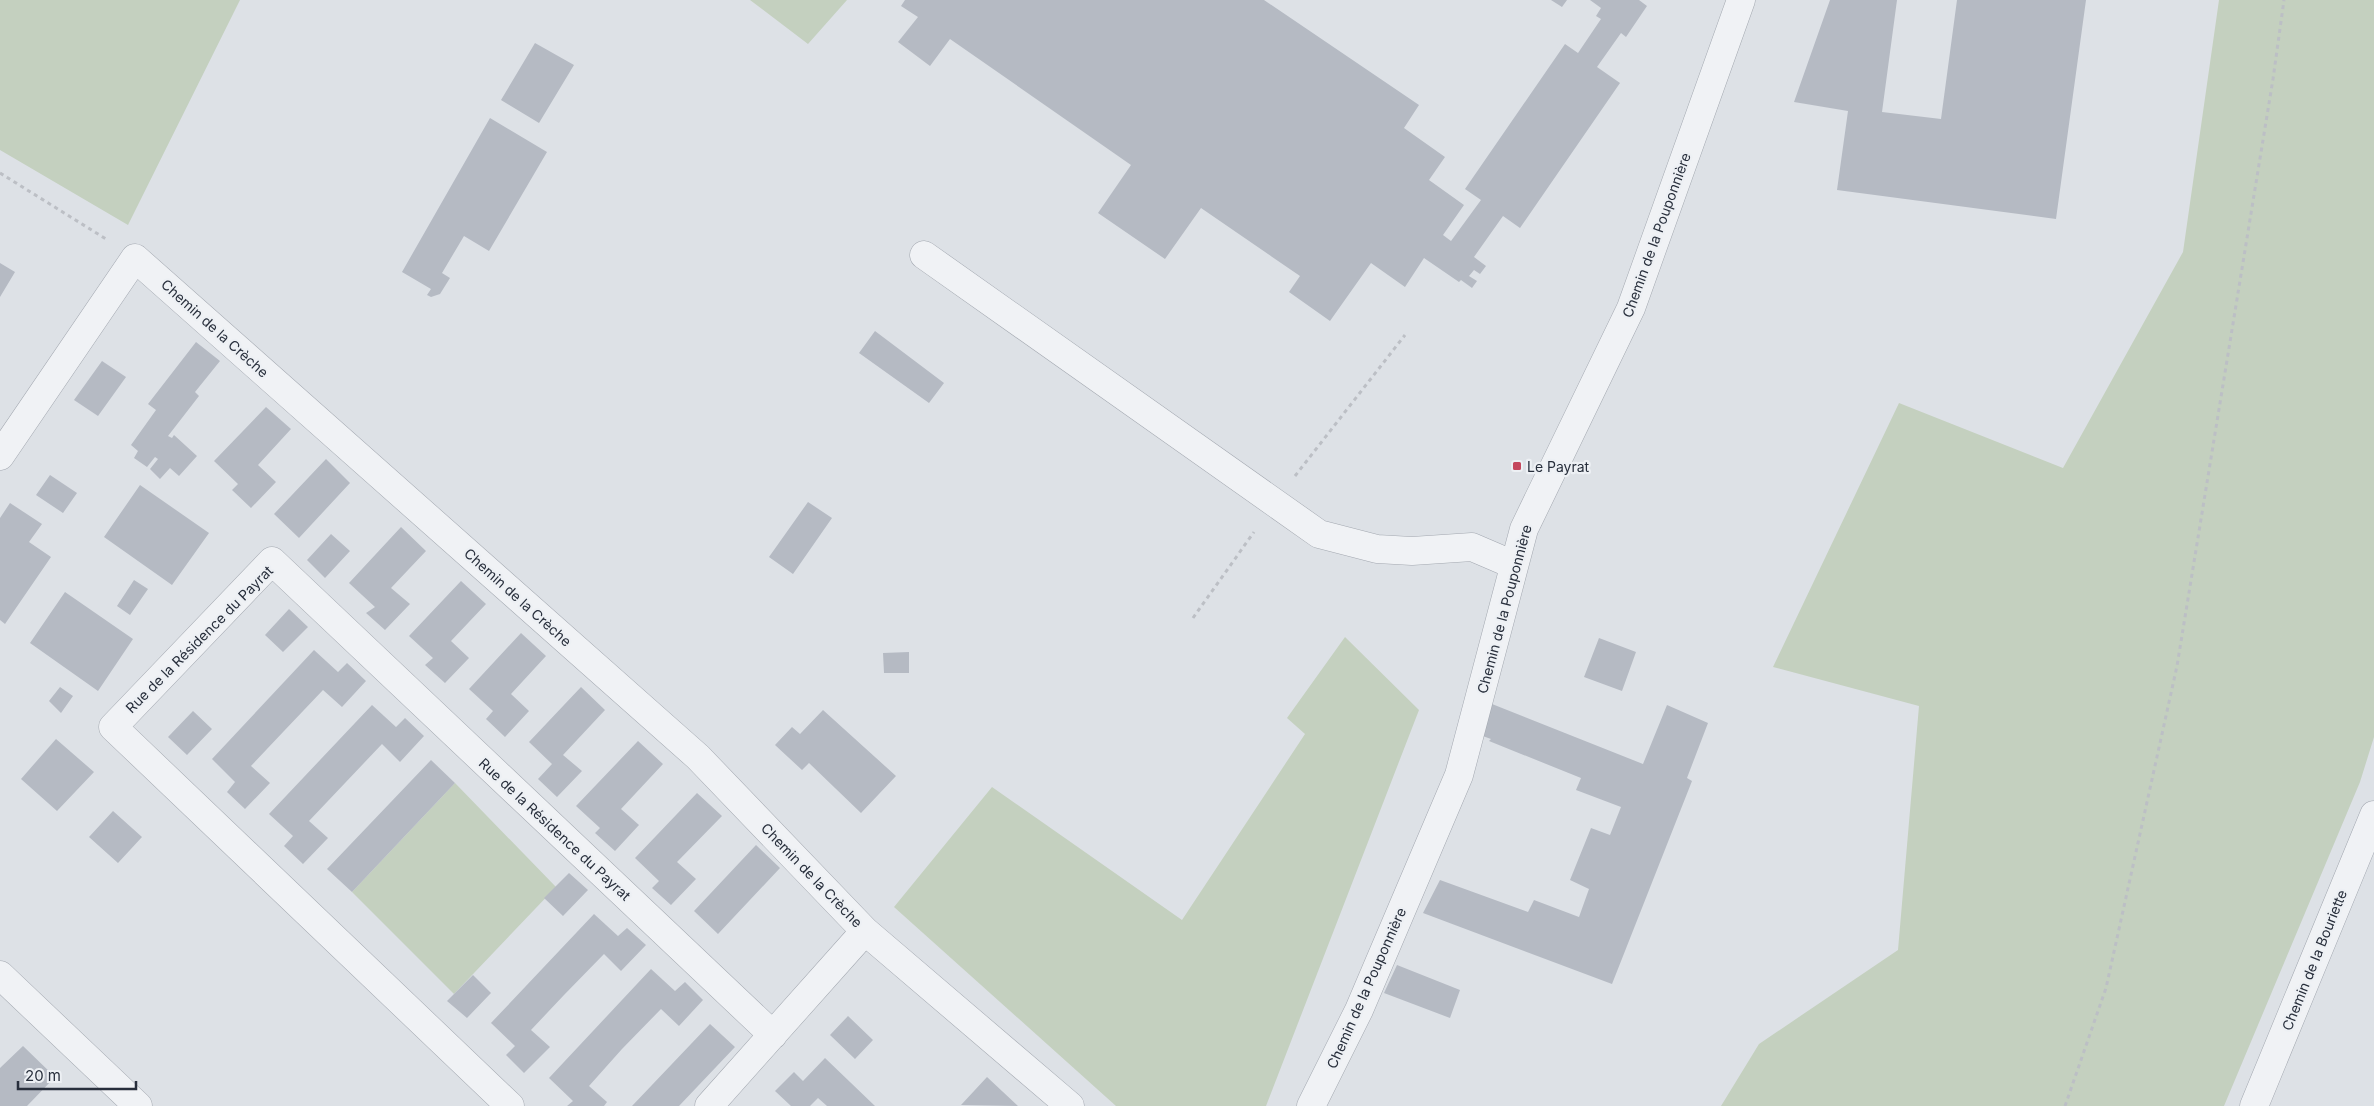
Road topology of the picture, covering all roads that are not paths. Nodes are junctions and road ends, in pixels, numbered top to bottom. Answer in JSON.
{"nodes":[{"id":1,"x":1741,"y":0,"type":"edge"},
{"id":2,"x":924,"y":255,"type":"dead end"},
{"id":3,"x":0,"y":456,"type":"edge"},
{"id":4,"x":1514,"y":565,"type":"junction"},
{"id":5,"x":2374,"y":815,"type":"edge"},
{"id":6,"x":865,"y":931,"type":"junction"},
{"id":7,"x":0,"y":975,"type":"edge"},
{"id":8,"x":773,"y":1035,"type":"junction"},
{"id":9,"x":138,"y":1106,"type":"edge"},
{"id":10,"x":510,"y":1106,"type":"edge"},
{"id":11,"x":709,"y":1106,"type":"edge"},
{"id":12,"x":1070,"y":1106,"type":"edge"},
{"id":13,"x":1312,"y":1106,"type":"edge"},
{"id":14,"x":2254,"y":1106,"type":"edge"}],
"edges":[{"from":1,"to":4,"type":"street","name":"Chemin de la Pouponnière"},
{"from":2,"to":4,"type":"street"},
{"from":3,"to":6,"type":"street","name":"Chemin de la Crèche"},
{"from":4,"to":13,"type":"street","name":"Chemin de la Pouponnière"},
{"from":5,"to":14,"type":"street","name":"Chemin de la Bouriette"},
{"from":6,"to":8,"type":"street"},
{"from":6,"to":12,"type":"street","name":"Chemin de la Crèche"},
{"from":7,"to":9,"type":"street"},
{"from":8,"to":10,"type":"street","name":"Rue de la Résidence du Payrat"},
{"from":8,"to":11,"type":"street"}]}
